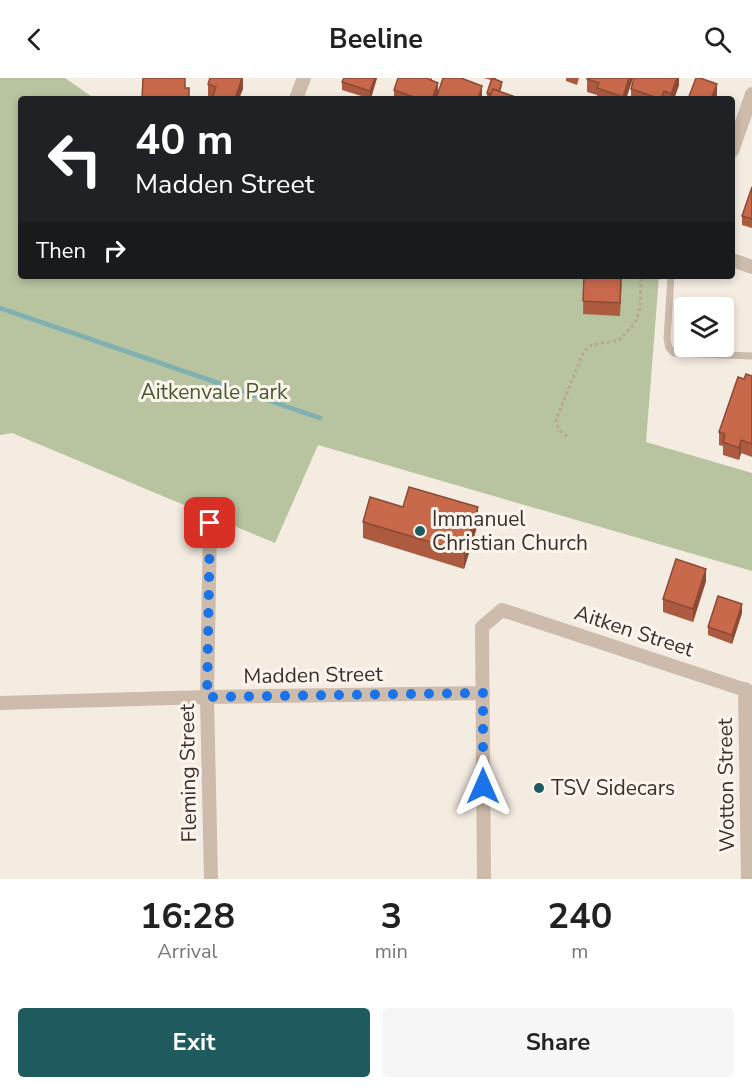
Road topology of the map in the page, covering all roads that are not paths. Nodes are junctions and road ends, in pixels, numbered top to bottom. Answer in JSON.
{"nodes":[{"id":1,"x":304,"y":78,"type":"edge"},
{"id":2,"x":752,"y":94,"type":"edge"},
{"id":3,"x":297,"y":96,"type":"edge"},
{"id":4,"x":735,"y":142,"type":"edge"},
{"id":5,"x":735,"y":261,"type":"edge"},
{"id":6,"x":752,"y":267,"type":"edge"},
{"id":7,"x":671,"y":279,"type":"edge"},
{"id":8,"x":752,"y":356,"type":"edge"},
{"id":9,"x":210,"y":523,"type":"dead end"},
{"id":10,"x":749,"y":691,"type":"edge"},
{"id":11,"x":483,"y":693,"type":"junction"},
{"id":12,"x":207,"y":697,"type":"junction"},
{"id":13,"x":0,"y":703,"type":"edge"},
{"id":14,"x":211,"y":879,"type":"edge"},
{"id":15,"x":484,"y":879,"type":"edge"},
{"id":16,"x":748,"y":879,"type":"edge"}],
"edges":[{"from":1,"to":3,"type":"street"},
{"from":2,"to":4,"type":"street"},
{"from":5,"to":6,"type":"street"},
{"from":7,"to":8,"type":"lane"},
{"from":9,"to":12,"type":"street","name":"Fleming Street"},
{"from":10,"to":11,"type":"street","name":"Aitken Street"},
{"from":10,"to":16,"type":"street","name":"Wotton Street"},
{"from":11,"to":12,"type":"street","name":"Madden Street"},
{"from":11,"to":15,"type":"street"},
{"from":12,"to":13,"type":"street","name":"Madden Street"},
{"from":12,"to":14,"type":"street","name":"Fleming Street"}]}
